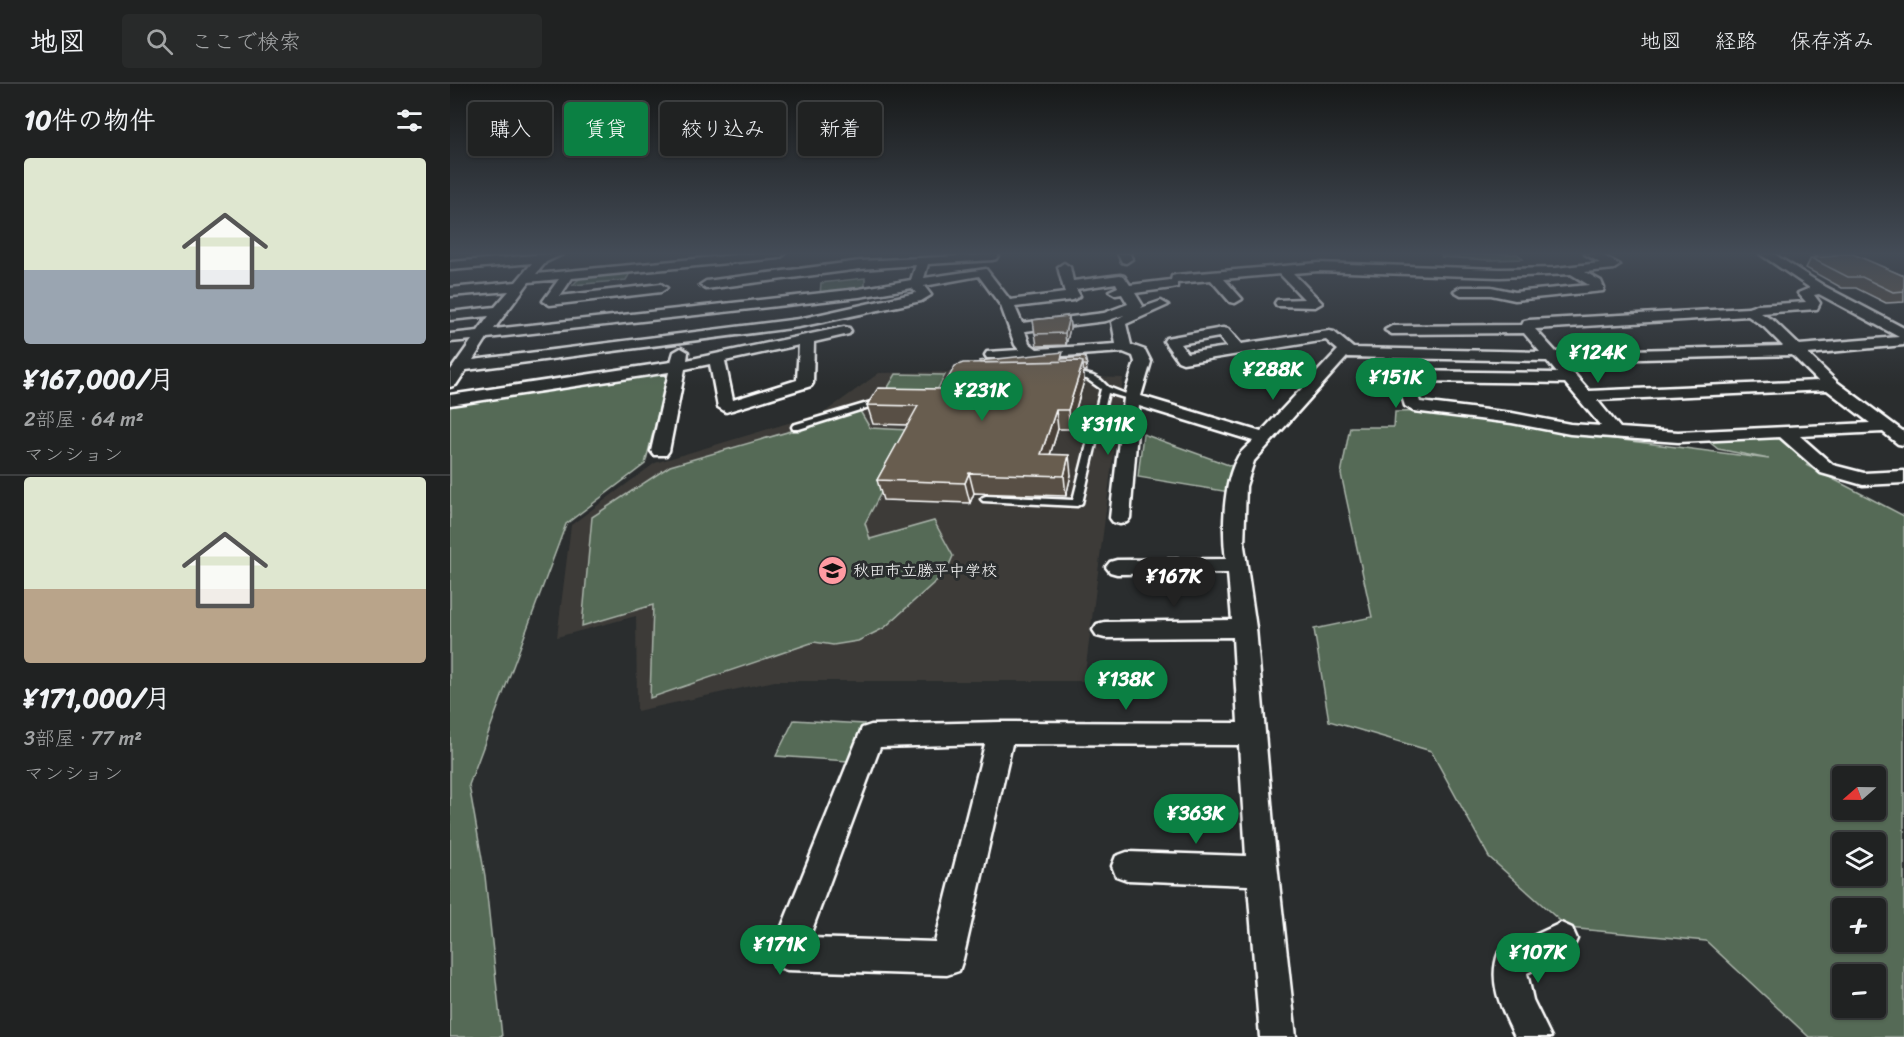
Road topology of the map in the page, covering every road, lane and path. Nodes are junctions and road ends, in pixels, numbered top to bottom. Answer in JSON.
{"nodes":[{"id":1,"x":508,"y":298,"type":"edge"},
{"id":2,"x":552,"y":298,"type":"edge"},
{"id":3,"x":572,"y":298,"type":"edge"},
{"id":4,"x":698,"y":298,"type":"edge"},
{"id":5,"x":805,"y":298,"type":"edge"},
{"id":6,"x":909,"y":298,"type":"edge"},
{"id":7,"x":1003,"y":298,"type":"edge"},
{"id":8,"x":1034,"y":298,"type":"edge"},
{"id":9,"x":1132,"y":298,"type":"edge"},
{"id":10,"x":1311,"y":298,"type":"edge"},
{"id":11,"x":1809,"y":298,"type":"edge"},
{"id":12,"x":1837,"y":298,"type":"edge"},
{"id":13,"x":1282,"y":303,"type":"dead end"},
{"id":14,"x":1007,"y":304,"type":"junction"},
{"id":15,"x":1161,"y":305,"type":"dead end"},
{"id":16,"x":499,"y":310,"type":"junction"},
{"id":17,"x":691,"y":310,"type":"junction"},
{"id":18,"x":1751,"y":312,"type":"junction"},
{"id":19,"x":450,"y":316,"type":"edge"},
{"id":20,"x":1018,"y":328,"type":"junction"},
{"id":21,"x":1243,"y":328,"type":"dead end"},
{"id":22,"x":1528,"y":329,"type":"junction"},
{"id":23,"x":1392,"y":330,"type":"dead end"},
{"id":24,"x":843,"y":331,"type":"dead end"},
{"id":25,"x":1223,"y":332,"type":"junction"},
{"id":26,"x":482,"y":334,"type":"junction"},
{"id":27,"x":1904,"y":334,"type":"edge"},
{"id":28,"x":684,"y":337,"type":"junction"},
{"id":29,"x":450,"y":338,"type":"edge"},
{"id":30,"x":807,"y":339,"type":"junction"},
{"id":31,"x":1904,"y":340,"type":"edge"},
{"id":32,"x":1124,"y":348,"type":"junction"},
{"id":33,"x":1238,"y":350,"type":"junction"},
{"id":34,"x":1795,"y":350,"type":"junction"},
{"id":35,"x":1349,"y":352,"type":"junction"},
{"id":36,"x":1034,"y":354,"type":"junction"},
{"id":37,"x":992,"y":356,"type":"dead end"},
{"id":38,"x":1553,"y":357,"type":"junction"},
{"id":39,"x":717,"y":359,"type":"junction"},
{"id":40,"x":461,"y":366,"type":"junction"},
{"id":41,"x":678,"y":366,"type":"junction"},
{"id":42,"x":1060,"y":375,"type":"edge"},
{"id":43,"x":1570,"y":378,"type":"junction"},
{"id":44,"x":450,"y":382,"type":"edge"},
{"id":45,"x":1832,"y":385,"type":"junction"},
{"id":46,"x":1105,"y":389,"type":"junction"},
{"id":47,"x":1586,"y":396,"type":"junction"},
{"id":48,"x":1132,"y":398,"type":"junction"},
{"id":49,"x":450,"y":400,"type":"edge"},
{"id":50,"x":892,"y":402,"type":"edge"},
{"id":51,"x":796,"y":428,"type":"dead end"},
{"id":52,"x":1887,"y":428,"type":"junction"},
{"id":53,"x":1615,"y":432,"type":"junction"},
{"id":54,"x":1784,"y":432,"type":"junction"},
{"id":55,"x":1264,"y":439,"type":"junction"},
{"id":56,"x":1904,"y":440,"type":"edge"},
{"id":57,"x":660,"y":451,"type":"dead end"},
{"id":58,"x":1904,"y":477,"type":"edge"},
{"id":59,"x":986,"y":499,"type":"dead end"},
{"id":60,"x":1120,"y":518,"type":"dead end"},
{"id":61,"x":1237,"y":566,"type":"junction"},
{"id":62,"x":1117,"y":567,"type":"dead end"},
{"id":63,"x":1245,"y":628,"type":"junction"},
{"id":64,"x":1105,"y":630,"type":"dead end"},
{"id":65,"x":1001,"y":733,"type":"junction"},
{"id":66,"x":1251,"y":734,"type":"junction"},
{"id":67,"x":1127,"y":866,"type":"dead end"},
{"id":68,"x":1262,"y":871,"type":"junction"},
{"id":69,"x":1561,"y":939,"type":"dead end"},
{"id":70,"x":1278,"y":1037,"type":"edge"},
{"id":71,"x":1533,"y":1037,"type":"edge"}],
"edges":[{"from":1,"to":16,"type":"street"},
{"from":2,"to":3,"type":"street"},
{"from":4,"to":17,"type":"street"},
{"from":5,"to":17,"type":"street"},
{"from":6,"to":28,"type":"street"},
{"from":7,"to":14,"type":"street"},
{"from":8,"to":14,"type":"street"},
{"from":9,"to":20,"type":"street"},
{"from":10,"to":13,"type":"street"},
{"from":11,"to":18,"type":"street"},
{"from":12,"to":27,"type":"street"},
{"from":14,"to":20,"type":"street"},
{"from":15,"to":32,"type":"street"},
{"from":16,"to":19,"type":"street"},
{"from":16,"to":26,"type":"street"},
{"from":17,"to":26,"type":"street"},
{"from":17,"to":28,"type":"street"},
{"from":18,"to":22,"type":"street"},
{"from":18,"to":34,"type":"street"},
{"from":20,"to":36,"type":"street"},
{"from":21,"to":25,"type":"street"},
{"from":22,"to":23,"type":"street"},
{"from":22,"to":38,"type":"street"},
{"from":24,"to":30,"type":"street"},
{"from":25,"to":33,"type":"street"},
{"from":25,"to":33,"type":"street"},
{"from":26,"to":29,"type":"street"},
{"from":26,"to":40,"type":"street"},
{"from":28,"to":40,"type":"street"},
{"from":28,"to":41,"type":"street"},
{"from":30,"to":39,"type":"street"},
{"from":30,"to":39,"type":"street"},
{"from":31,"to":34,"type":"street"},
{"from":32,"to":36,"type":"street"},
{"from":32,"to":48,"type":"street"},
{"from":33,"to":35,"type":"street"},
{"from":34,"to":38,"type":"street"},
{"from":34,"to":45,"type":"street"},
{"from":35,"to":38,"type":"street"},
{"from":35,"to":55,"type":"street"},
{"from":36,"to":37,"type":"street"},
{"from":38,"to":43,"type":"street"},
{"from":39,"to":41,"type":"street"},
{"from":40,"to":44,"type":"street"},
{"from":41,"to":49,"type":"street"},
{"from":41,"to":57,"type":"street"},
{"from":42,"to":46,"type":"lane"},
{"from":43,"to":47,"type":"street"},
{"from":43,"to":53,"type":"street"},
{"from":45,"to":47,"type":"street"},
{"from":45,"to":52,"type":"street"},
{"from":46,"to":48,"type":"lane"},
{"from":46,"to":59,"type":"lane"},
{"from":47,"to":53,"type":"street"},
{"from":48,"to":55,"type":"street"},
{"from":48,"to":60,"type":"street"},
{"from":50,"to":51,"type":"lane"},
{"from":52,"to":54,"type":"street"},
{"from":52,"to":56,"type":"street"},
{"from":53,"to":54,"type":"street"},
{"from":54,"to":58,"type":"street"},
{"from":55,"to":61,"type":"street"},
{"from":61,"to":62,"type":"street"},
{"from":61,"to":63,"type":"street"},
{"from":63,"to":64,"type":"street"},
{"from":63,"to":66,"type":"street"},
{"from":65,"to":65,"type":"street"},
{"from":65,"to":66,"type":"street"},
{"from":66,"to":68,"type":"street"},
{"from":67,"to":68,"type":"street"},
{"from":68,"to":70,"type":"street"},
{"from":69,"to":71,"type":"street"}]}
